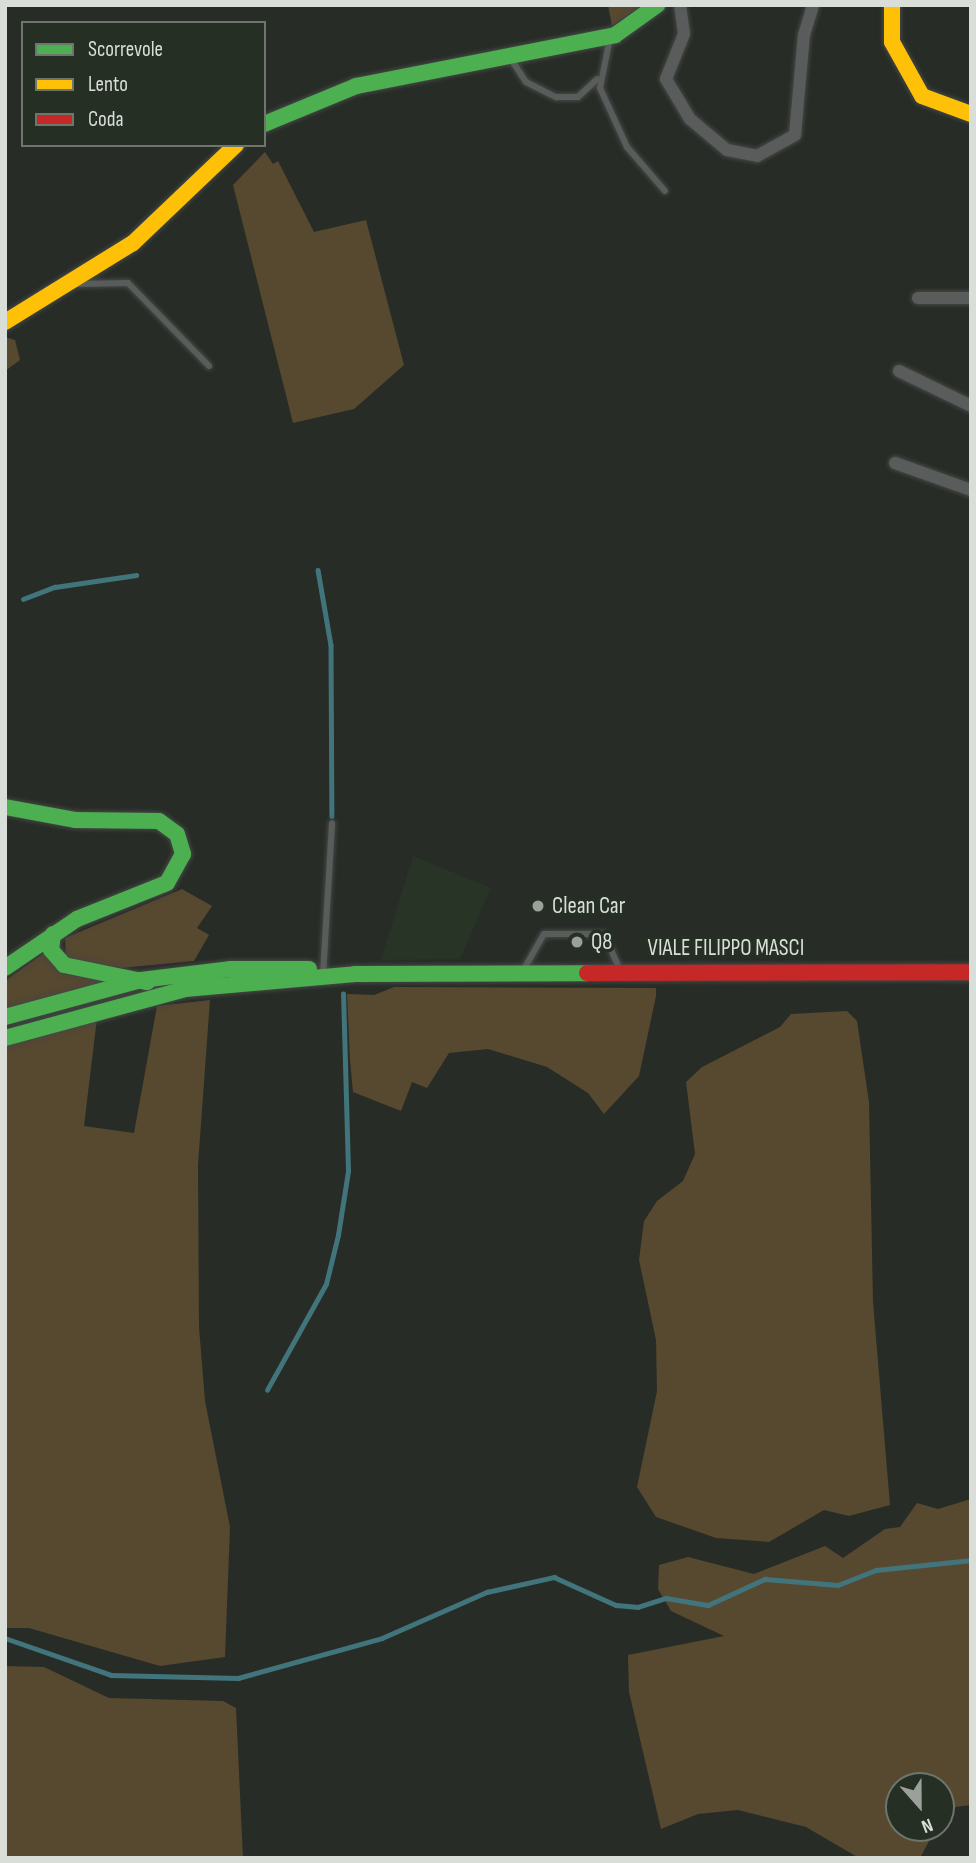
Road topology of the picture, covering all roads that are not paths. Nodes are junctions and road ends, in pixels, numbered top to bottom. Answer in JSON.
{"nodes":[{"id":1,"x":657,"y":5,"type":"edge"},
{"id":2,"x":680,"y":5,"type":"edge"},
{"id":3,"x":813,"y":5,"type":"edge"},
{"id":4,"x":892,"y":5,"type":"edge"},
{"id":5,"x":610,"y":36,"type":"junction"},
{"id":6,"x":510,"y":56,"type":"junction"},
{"id":7,"x":597,"y":79,"type":"junction"},
{"id":8,"x":971,"y":114,"type":"edge"},
{"id":9,"x":266,"y":123,"type":"edge"},
{"id":10,"x":234,"y":147,"type":"edge"},
{"id":11,"x":664,"y":191,"type":"dead end"},
{"id":12,"x":64,"y":282,"type":"junction"},
{"id":13,"x":918,"y":298,"type":"dead end"},
{"id":14,"x":971,"y":298,"type":"edge"},
{"id":15,"x":5,"y":322,"type":"edge"},
{"id":16,"x":209,"y":366,"type":"dead end"},
{"id":17,"x":899,"y":371,"type":"dead end"},
{"id":18,"x":971,"y":406,"type":"edge"},
{"id":19,"x":895,"y":463,"type":"dead end"},
{"id":20,"x":971,"y":490,"type":"edge"},
{"id":21,"x":5,"y":807,"type":"edge"},
{"id":22,"x":332,"y":824,"type":"dead end"},
{"id":23,"x":53,"y":934,"type":"junction"},
{"id":24,"x":5,"y":968,"type":"edge"},
{"id":25,"x":621,"y":971,"type":"junction"},
{"id":26,"x":523,"y":972,"type":"junction"},
{"id":27,"x":971,"y":972,"type":"edge"},
{"id":28,"x":323,"y":974,"type":"junction"},
{"id":29,"x":141,"y":980,"type":"junction"},
{"id":30,"x":185,"y":989,"type":"junction"},
{"id":31,"x":5,"y":1017,"type":"edge"},
{"id":32,"x":5,"y":1038,"type":"edge"}],
"edges":[{"from":1,"to":5,"type":"main road"},
{"from":2,"to":3,"type":"street"},
{"from":4,"to":8,"type":"main road"},
{"from":5,"to":6,"type":"main road"},
{"from":5,"to":7,"type":"lane"},
{"from":6,"to":7,"type":"lane"},
{"from":6,"to":9,"type":"main road"},
{"from":7,"to":11,"type":"lane"},
{"from":10,"to":12,"type":"main road"},
{"from":12,"to":15,"type":"main road"},
{"from":12,"to":16,"type":"lane"},
{"from":13,"to":14,"type":"street"},
{"from":17,"to":18,"type":"street"},
{"from":19,"to":20,"type":"street"},
{"from":21,"to":23,"type":"main road"},
{"from":22,"to":28,"type":"lane"},
{"from":23,"to":24,"type":"main road"},
{"from":23,"to":29,"type":"main road"},
{"from":25,"to":26,"type":"main road","name":"VIALE FILIPPO MASCI"},
{"from":25,"to":26,"type":"lane"},
{"from":25,"to":27,"type":"main road","name":"VIALE FILIPPO MASCI"},
{"from":26,"to":28,"type":"main road","name":"VIALE FILIPPO MASCI"},
{"from":28,"to":29,"type":"main road","name":"VIALE FILIPPO MASCI"},
{"from":28,"to":30,"type":"main road","name":"VIALE FILIPPO MASCI"},
{"from":29,"to":30,"type":"main road","name":"VIALE FILIPPO MASCI"},
{"from":29,"to":31,"type":"main road","name":"VIALE FILIPPO MASCI"},
{"from":30,"to":32,"type":"main road","name":"VIALE FILIPPO MASCI"}]}
